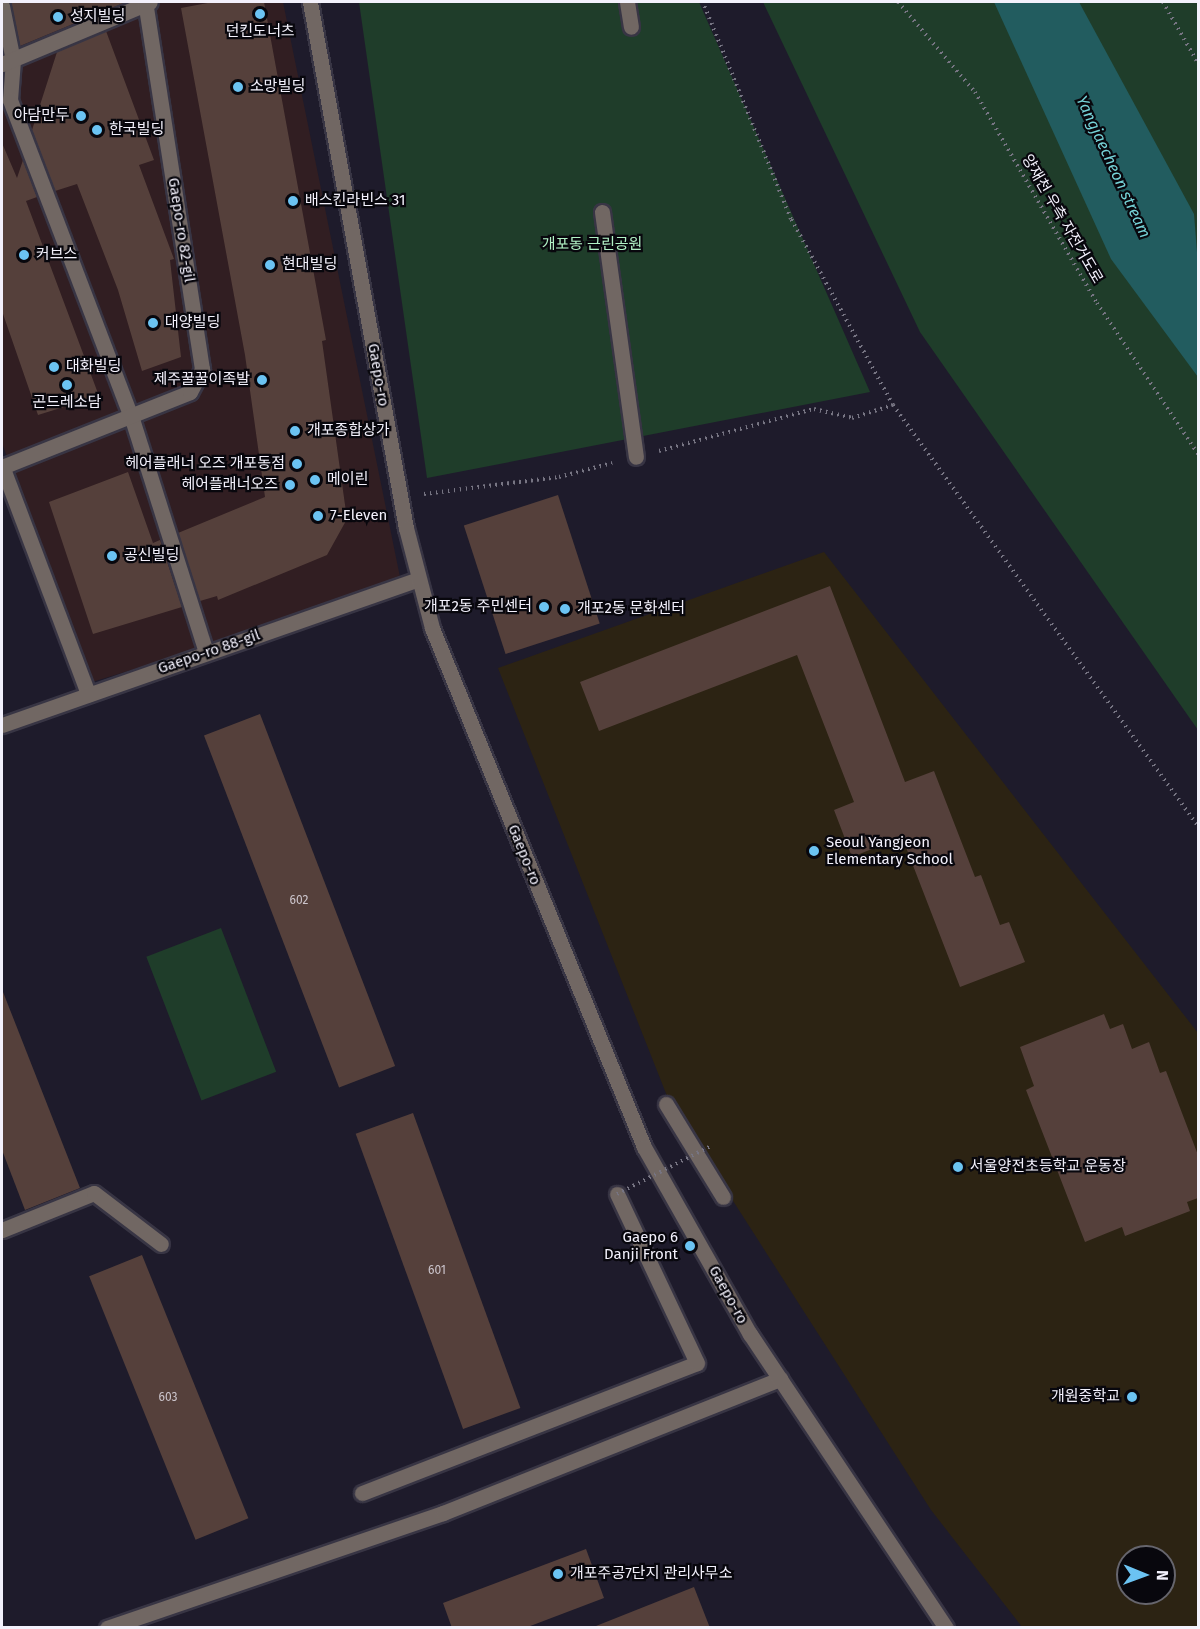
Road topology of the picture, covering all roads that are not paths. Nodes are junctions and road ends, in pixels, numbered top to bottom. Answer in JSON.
{"nodes":[{"id":1,"x":147,"y":2,"type":"edge"},
{"id":2,"x":310,"y":2,"type":"edge"},
{"id":3,"x":627,"y":2,"type":"edge"},
{"id":4,"x":2,"y":6,"type":"edge"},
{"id":5,"x":631,"y":27,"type":"dead end"},
{"id":6,"x":7,"y":62,"type":"edge"},
{"id":7,"x":602,"y":212,"type":"dead end"},
{"id":8,"x":132,"y":419,"type":"junction"},
{"id":9,"x":636,"y":457,"type":"road end"},
{"id":10,"x":2,"y":467,"type":"edge"},
{"id":11,"x":416,"y":580,"type":"junction"},
{"id":12,"x":206,"y":652,"type":"junction"},
{"id":13,"x":88,"y":694,"type":"junction"},
{"id":14,"x":2,"y":725,"type":"edge"},
{"id":15,"x":666,"y":1104,"type":"dead end"},
{"id":16,"x":617,"y":1194,"type":"road end"},
{"id":17,"x":723,"y":1197,"type":"dead end"},
{"id":18,"x":2,"y":1230,"type":"edge"},
{"id":19,"x":161,"y":1244,"type":"dead end"},
{"id":20,"x":780,"y":1379,"type":"junction"},
{"id":21,"x":362,"y":1493,"type":"dead end"},
{"id":22,"x":107,"y":1628,"type":"edge"},
{"id":23,"x":946,"y":1628,"type":"edge"}],
"edges":[{"from":1,"to":6,"type":"street"},
{"from":1,"to":8,"type":"street","name":"Gaepo-ro 82-gil"},
{"from":2,"to":11,"type":"street","name":"Gaepo-ro"},
{"from":3,"to":5,"type":"street"},
{"from":4,"to":6,"type":"street"},
{"from":6,"to":8,"type":"street"},
{"from":7,"to":9,"type":"street"},
{"from":8,"to":10,"type":"street","name":"Gaepo-ro 82-gil"},
{"from":8,"to":12,"type":"street"},
{"from":10,"to":13,"type":"street"},
{"from":11,"to":12,"type":"street","name":"Gaepo-ro 88-gil"},
{"from":11,"to":20,"type":"street","name":"Gaepo-ro"},
{"from":12,"to":13,"type":"street","name":"Gaepo-ro 88-gil"},
{"from":13,"to":14,"type":"street","name":"Gaepo-ro 88-gil"},
{"from":15,"to":17,"type":"street"},
{"from":16,"to":21,"type":"street"},
{"from":18,"to":19,"type":"street"},
{"from":20,"to":22,"type":"street"},
{"from":20,"to":23,"type":"street","name":"Gaepo-ro"}]}
